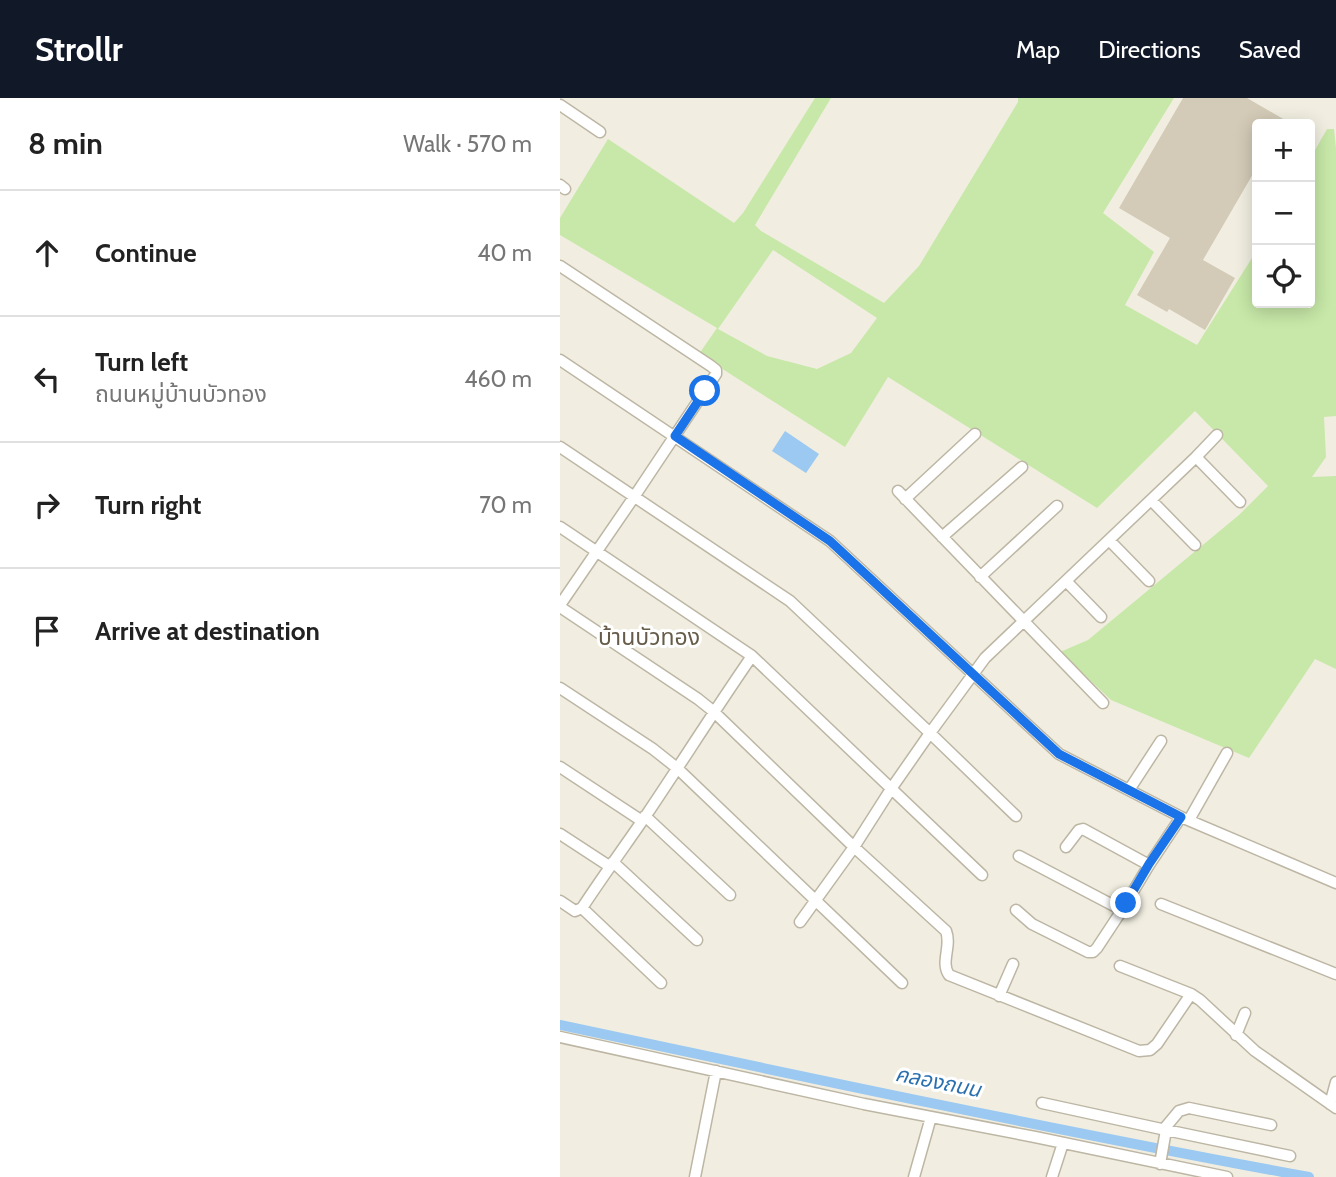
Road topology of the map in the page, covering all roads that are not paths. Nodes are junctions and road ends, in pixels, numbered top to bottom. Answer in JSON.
{"nodes":[{"id":1,"x":560,"y":105,"type":"edge"},
{"id":2,"x":600,"y":132,"type":"dead end"},
{"id":3,"x":560,"y":266,"type":"edge"},
{"id":4,"x":560,"y":360,"type":"edge"},
{"id":5,"x":975,"y":434,"type":"dead end"},
{"id":6,"x":675,"y":436,"type":"junction"},
{"id":7,"x":1217,"y":436,"type":"dead end"},
{"id":8,"x":560,"y":447,"type":"edge"},
{"id":9,"x":1196,"y":457,"type":"junction"},
{"id":10,"x":1022,"y":467,"type":"dead end"},
{"id":11,"x":634,"y":497,"type":"junction"},
{"id":12,"x":1152,"y":500,"type":"junction"},
{"id":13,"x":1240,"y":502,"type":"dead end"},
{"id":14,"x":1057,"y":506,"type":"dead end"},
{"id":15,"x":560,"y":527,"type":"edge"},
{"id":16,"x":942,"y":537,"type":"junction"},
{"id":17,"x":1109,"y":540,"type":"junction"},
{"id":18,"x":1195,"y":545,"type":"dead end"},
{"id":19,"x":596,"y":551,"type":"junction"},
{"id":20,"x":980,"y":577,"type":"junction"},
{"id":21,"x":1066,"y":581,"type":"junction"},
{"id":22,"x":1149,"y":581,"type":"dead end"},
{"id":23,"x":560,"y":606,"type":"edge"},
{"id":24,"x":1101,"y":617,"type":"dead end"},
{"id":25,"x":1023,"y":622,"type":"junction"},
{"id":26,"x":752,"y":656,"type":"junction"},
{"id":27,"x":974,"y":674,"type":"junction"},
{"id":28,"x":560,"y":688,"type":"edge"},
{"id":29,"x":1102,"y":704,"type":"dead end"},
{"id":30,"x":713,"y":711,"type":"junction"},
{"id":31,"x":930,"y":733,"type":"junction"},
{"id":32,"x":1161,"y":741,"type":"dead end"},
{"id":33,"x":1227,"y":753,"type":"dead end"},
{"id":34,"x":560,"y":767,"type":"edge"},
{"id":35,"x":677,"y":768,"type":"junction"},
{"id":36,"x":891,"y":789,"type":"junction"},
{"id":37,"x":1129,"y":790,"type":"junction"},
{"id":38,"x":1016,"y":816,"type":"dead end"},
{"id":39,"x":644,"y":819,"type":"junction"},
{"id":40,"x":1185,"y":819,"type":"junction"},
{"id":41,"x":560,"y":834,"type":"edge"},
{"id":42,"x":854,"y":847,"type":"junction"},
{"id":43,"x":1066,"y":847,"type":"dead end"},
{"id":44,"x":1019,"y":856,"type":"dead end"},
{"id":45,"x":611,"y":864,"type":"junction"},
{"id":46,"x":1149,"y":864,"type":"junction"},
{"id":47,"x":982,"y":875,"type":"dead end"},
{"id":48,"x":1336,"y":883,"type":"edge"},
{"id":49,"x":730,"y":895,"type":"dead end"},
{"id":50,"x":815,"y":900,"type":"junction"},
{"id":51,"x":560,"y":901,"type":"edge"},
{"id":52,"x":1161,"y":904,"type":"dead end"},
{"id":53,"x":582,"y":908,"type":"junction"},
{"id":54,"x":1016,"y":910,"type":"dead end"},
{"id":55,"x":1122,"y":911,"type":"junction"},
{"id":56,"x":800,"y":922,"type":"dead end"},
{"id":57,"x":697,"y":940,"type":"dead end"},
{"id":58,"x":1013,"y":964,"type":"dead end"},
{"id":59,"x":1120,"y":966,"type":"dead end"},
{"id":60,"x":1336,"y":974,"type":"edge"},
{"id":61,"x":661,"y":983,"type":"dead end"},
{"id":62,"x":902,"y":983,"type":"dead end"},
{"id":63,"x":1191,"y":993,"type":"junction"},
{"id":64,"x":999,"y":996,"type":"junction"},
{"id":65,"x":1245,"y":1013,"type":"dead end"},
{"id":66,"x":1236,"y":1035,"type":"junction"},
{"id":67,"x":560,"y":1037,"type":"edge"},
{"id":68,"x":716,"y":1071,"type":"junction"},
{"id":69,"x":1336,"y":1082,"type":"edge"},
{"id":70,"x":1042,"y":1103,"type":"dead end"},
{"id":71,"x":1333,"y":1106,"type":"edge"},
{"id":72,"x":931,"y":1117,"type":"junction"},
{"id":73,"x":1271,"y":1125,"type":"dead end"},
{"id":74,"x":1165,"y":1130,"type":"junction"},
{"id":75,"x":1063,"y":1143,"type":"junction"},
{"id":76,"x":1290,"y":1156,"type":"dead end"},
{"id":77,"x":1160,"y":1158,"type":"junction"},
{"id":78,"x":1174,"y":1172,"type":"edge"},
{"id":79,"x":695,"y":1177,"type":"edge"},
{"id":80,"x":914,"y":1177,"type":"edge"},
{"id":81,"x":1052,"y":1177,"type":"edge"},
{"id":82,"x":1227,"y":1177,"type":"edge"}],
"edges":[{"from":1,"to":2,"type":"street"},
{"from":3,"to":6,"type":"street"},
{"from":4,"to":6,"type":"street"},
{"from":5,"to":16,"type":"street"},
{"from":6,"to":11,"type":"street"},
{"from":6,"to":27,"type":"street"},
{"from":7,"to":9,"type":"street"},
{"from":8,"to":11,"type":"street"},
{"from":9,"to":12,"type":"street"},
{"from":9,"to":13,"type":"street"},
{"from":10,"to":16,"type":"street"},
{"from":11,"to":19,"type":"street"},
{"from":11,"to":31,"type":"street"},
{"from":12,"to":17,"type":"street"},
{"from":12,"to":18,"type":"street"},
{"from":14,"to":20,"type":"street"},
{"from":15,"to":19,"type":"street"},
{"from":16,"to":20,"type":"street"},
{"from":17,"to":21,"type":"street"},
{"from":17,"to":22,"type":"street"},
{"from":19,"to":23,"type":"street"},
{"from":19,"to":26,"type":"street"},
{"from":20,"to":25,"type":"street"},
{"from":21,"to":24,"type":"street"},
{"from":21,"to":25,"type":"street"},
{"from":23,"to":30,"type":"street"},
{"from":25,"to":27,"type":"street"},
{"from":25,"to":29,"type":"street"},
{"from":26,"to":30,"type":"street"},
{"from":26,"to":36,"type":"street"},
{"from":27,"to":31,"type":"street"},
{"from":27,"to":37,"type":"street"},
{"from":28,"to":35,"type":"street"},
{"from":30,"to":35,"type":"street"},
{"from":30,"to":42,"type":"street"},
{"from":31,"to":36,"type":"street"},
{"from":31,"to":38,"type":"street"},
{"from":32,"to":37,"type":"street"},
{"from":33,"to":40,"type":"street"},
{"from":34,"to":39,"type":"street"},
{"from":35,"to":39,"type":"street"},
{"from":35,"to":50,"type":"street"},
{"from":36,"to":42,"type":"street"},
{"from":36,"to":47,"type":"street"},
{"from":37,"to":40,"type":"street"},
{"from":39,"to":45,"type":"street"},
{"from":39,"to":49,"type":"street"},
{"from":40,"to":46,"type":"street"},
{"from":40,"to":48,"type":"street"},
{"from":41,"to":45,"type":"street"},
{"from":42,"to":50,"type":"street"},
{"from":42,"to":64,"type":"street"},
{"from":43,"to":46,"type":"street"},
{"from":44,"to":55,"type":"street"},
{"from":45,"to":53,"type":"street"},
{"from":45,"to":57,"type":"street"},
{"from":46,"to":55,"type":"street"},
{"from":50,"to":56,"type":"street"},
{"from":50,"to":62,"type":"street"},
{"from":51,"to":53,"type":"street"},
{"from":52,"to":60,"type":"street"},
{"from":53,"to":61,"type":"street"},
{"from":54,"to":55,"type":"street"},
{"from":58,"to":64,"type":"street"},
{"from":59,"to":63,"type":"street"},
{"from":63,"to":64,"type":"street"},
{"from":63,"to":66,"type":"street"},
{"from":65,"to":66,"type":"street"},
{"from":66,"to":71,"type":"street"},
{"from":67,"to":68,"type":"street"},
{"from":68,"to":72,"type":"street"},
{"from":68,"to":79,"type":"street"},
{"from":69,"to":71,"type":"street"},
{"from":70,"to":74,"type":"street"},
{"from":72,"to":75,"type":"street"},
{"from":72,"to":80,"type":"street"},
{"from":73,"to":74,"type":"street"},
{"from":74,"to":76,"type":"street"},
{"from":74,"to":77,"type":"street"},
{"from":75,"to":77,"type":"street"},
{"from":75,"to":81,"type":"street"},
{"from":77,"to":78,"type":"street"},
{"from":78,"to":82,"type":"street"}]}
